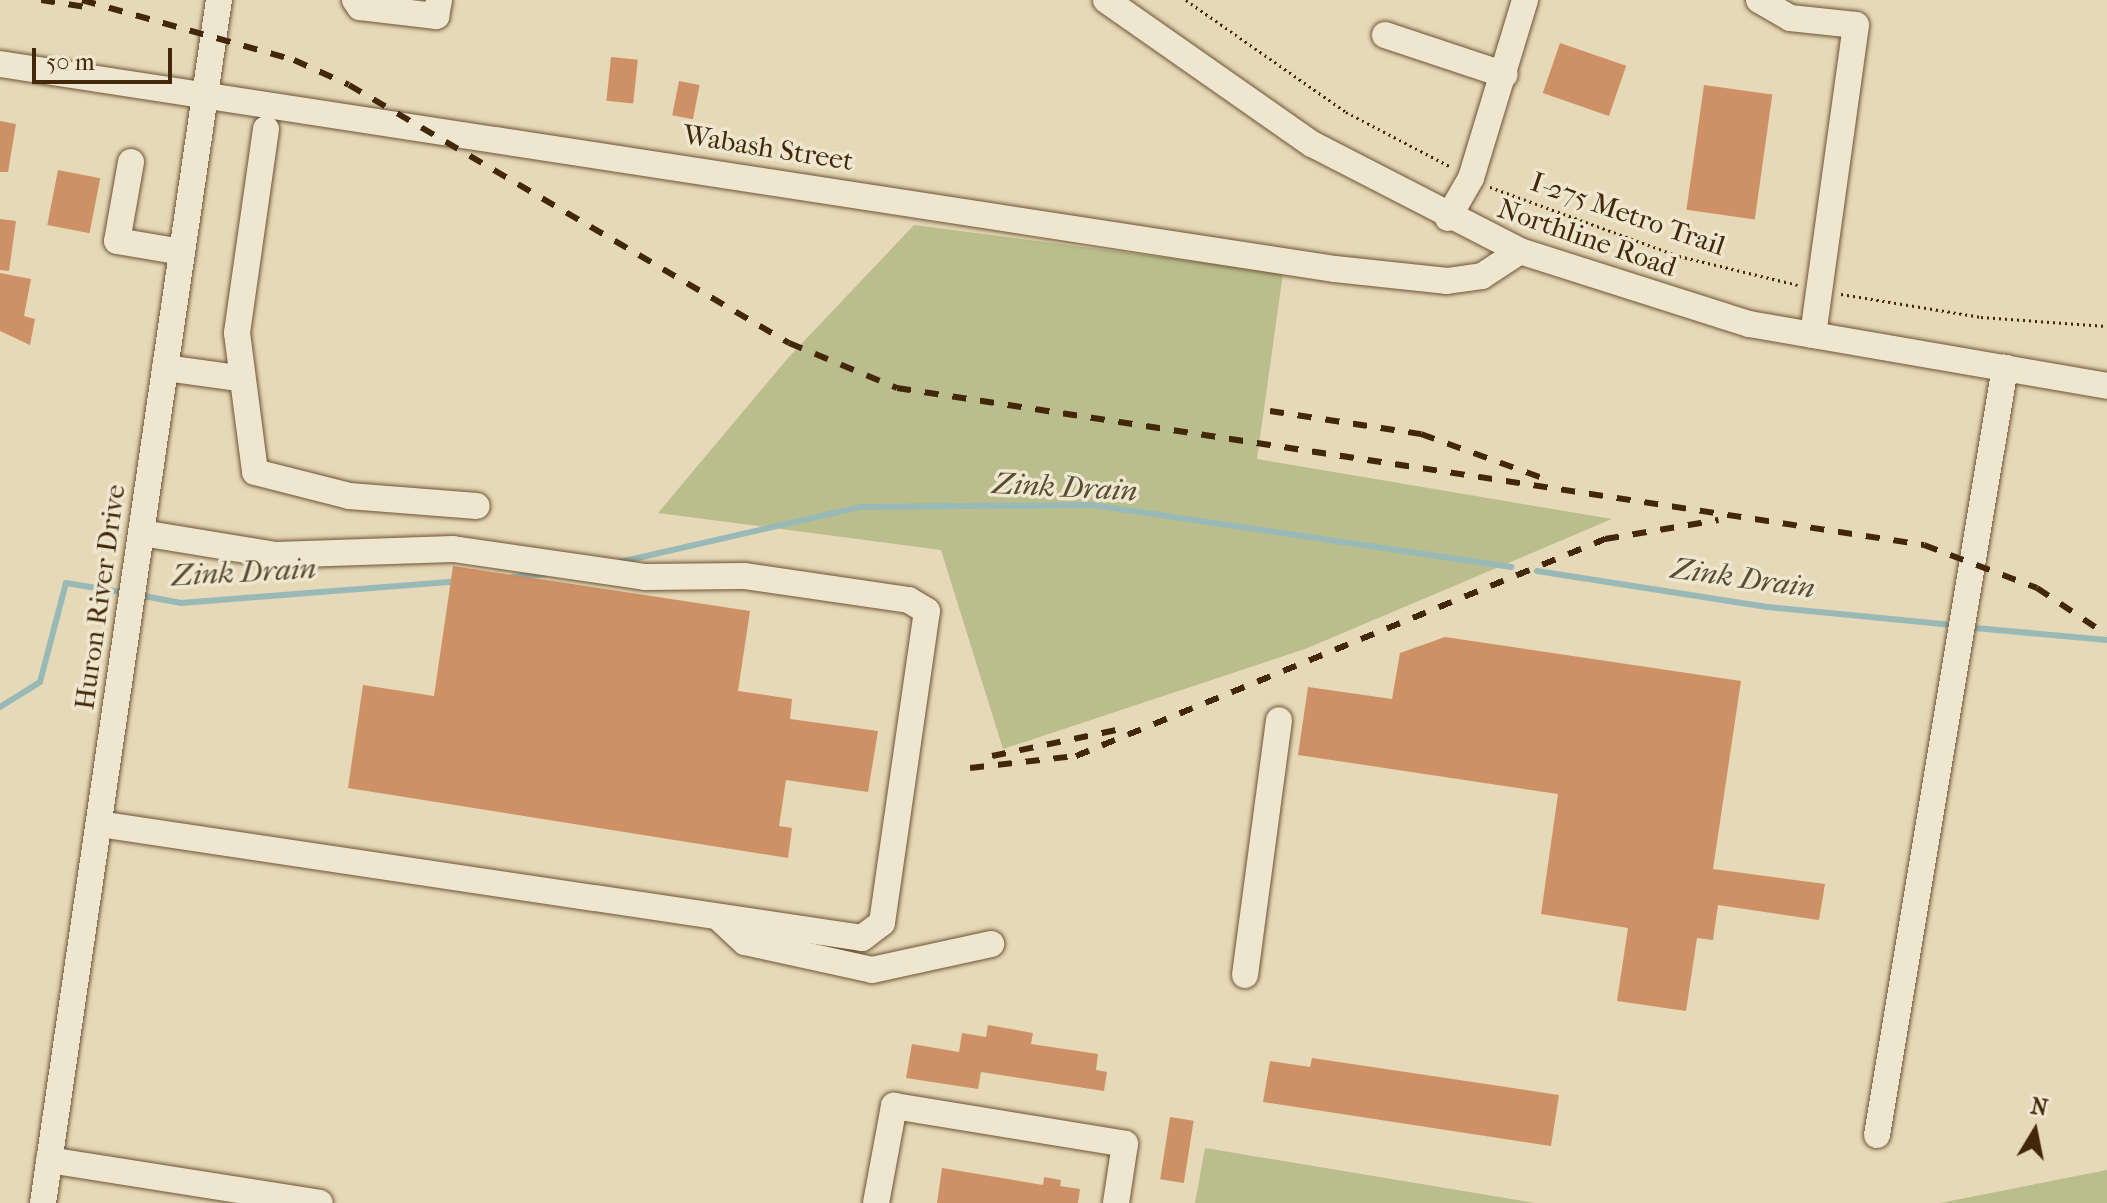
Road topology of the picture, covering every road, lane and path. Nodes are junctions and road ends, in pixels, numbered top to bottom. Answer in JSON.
{"nodes":[{"id":1,"x":219,"y":0,"type":"edge"},
{"id":2,"x":355,"y":0,"type":"edge"},
{"id":3,"x":439,"y":0,"type":"edge"},
{"id":4,"x":1106,"y":0,"type":"edge"},
{"id":5,"x":1186,"y":0,"type":"edge"},
{"id":6,"x":1525,"y":0,"type":"edge"},
{"id":7,"x":1759,"y":0,"type":"edge"},
{"id":8,"x":1385,"y":35,"type":"dead end"},
{"id":9,"x":0,"y":64,"type":"edge"},
{"id":10,"x":1505,"y":75,"type":"junction"},
{"id":11,"x":206,"y":94,"type":"junction"},
{"id":12,"x":266,"y":129,"type":"dead end"},
{"id":13,"x":131,"y":162,"type":"dead end"},
{"id":14,"x":1471,"y":178,"type":"junction"},
{"id":15,"x":1448,"y":218,"type":"junction"},
{"id":16,"x":1520,"y":251,"type":"junction"},
{"id":17,"x":182,"y":252,"type":"junction"},
{"id":18,"x":1824,"y":291,"type":"junction"},
{"id":19,"x":2107,"y":326,"type":"edge"},
{"id":20,"x":1813,"y":335,"type":"junction"},
{"id":21,"x":165,"y":368,"type":"junction"},
{"id":22,"x":2005,"y":368,"type":"junction"},
{"id":23,"x":238,"y":378,"type":"junction"},
{"id":24,"x":2107,"y":386,"type":"edge"},
{"id":25,"x":477,"y":506,"type":"dead end"},
{"id":26,"x":142,"y":533,"type":"junction"},
{"id":27,"x":1279,"y":720,"type":"dead end"},
{"id":28,"x":99,"y":824,"type":"junction"},
{"id":29,"x":718,"y":917,"type":"junction"},
{"id":30,"x":991,"y":944,"type":"dead end"},
{"id":31,"x":1245,"y":975,"type":"dead end"},
{"id":32,"x":1877,"y":1135,"type":"dead end"},
{"id":33,"x":49,"y":1160,"type":"junction"},
{"id":34,"x":43,"y":1203,"type":"edge"},
{"id":35,"x":320,"y":1203,"type":"edge"},
{"id":36,"x":876,"y":1203,"type":"edge"},
{"id":37,"x":1116,"y":1203,"type":"edge"}],
"edges":[{"from":1,"to":11,"type":"street","name":"Huron River Drive"},
{"from":2,"to":3,"type":"street"},
{"from":4,"to":15,"type":"street","name":"Northline Road"},
{"from":5,"to":14,"type":"path","name":"I-275 Metro Trail"},
{"from":6,"to":10,"type":"street"},
{"from":7,"to":18,"type":"street"},
{"from":8,"to":10,"type":"street"},
{"from":9,"to":11,"type":"street","name":"Wabash Street"},
{"from":10,"to":14,"type":"street"},
{"from":11,"to":16,"type":"street","name":"Wabash Street"},
{"from":11,"to":17,"type":"street","name":"Huron River Drive"},
{"from":12,"to":23,"type":"street"},
{"from":13,"to":17,"type":"street"},
{"from":14,"to":15,"type":"street"},
{"from":14,"to":18,"type":"path","name":"I-275 Metro Trail"},
{"from":15,"to":16,"type":"street","name":"Northline Road"},
{"from":16,"to":20,"type":"street","name":"Northline Road"},
{"from":17,"to":21,"type":"street","name":"Huron River Drive"},
{"from":18,"to":19,"type":"path","name":"I-275 Metro Trail"},
{"from":18,"to":20,"type":"street"},
{"from":20,"to":22,"type":"street","name":"Northline Road"},
{"from":21,"to":23,"type":"street"},
{"from":21,"to":26,"type":"street","name":"Huron River Drive"},
{"from":22,"to":24,"type":"street","name":"Northline Road"},
{"from":22,"to":32,"type":"street"},
{"from":23,"to":25,"type":"street"},
{"from":26,"to":28,"type":"street","name":"Huron River Drive"},
{"from":26,"to":29,"type":"street"},
{"from":27,"to":31,"type":"street"},
{"from":28,"to":29,"type":"street"},
{"from":28,"to":33,"type":"street","name":"Huron River Drive"},
{"from":29,"to":30,"type":"street"},
{"from":33,"to":34,"type":"street","name":"Huron River Drive"},
{"from":33,"to":35,"type":"street"},
{"from":36,"to":37,"type":"street"}]}
